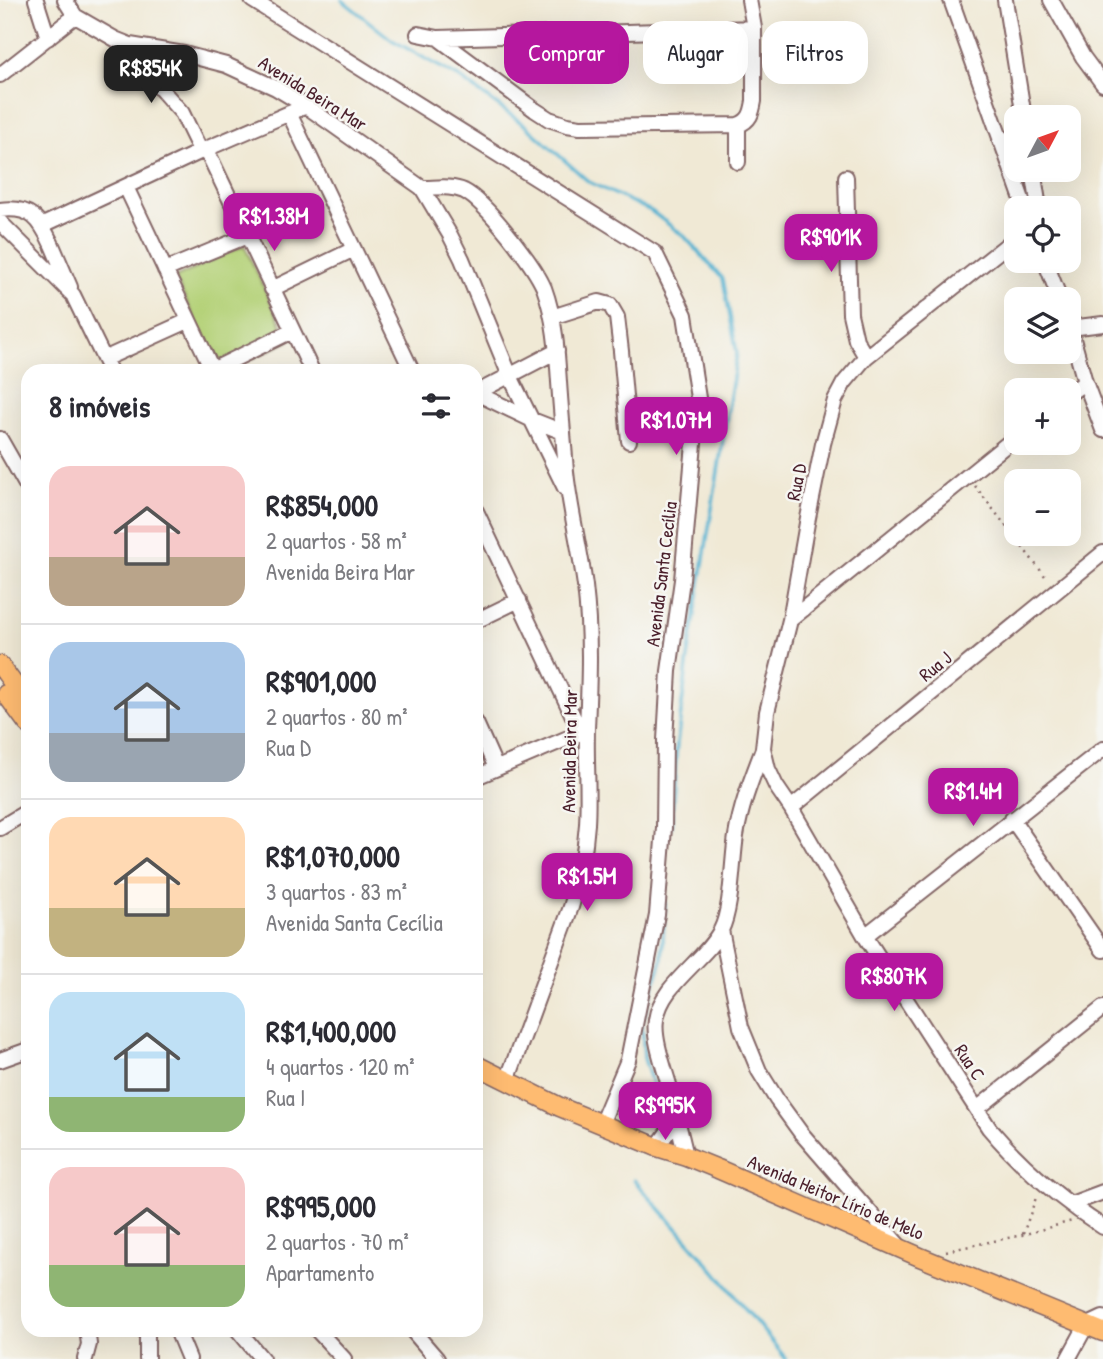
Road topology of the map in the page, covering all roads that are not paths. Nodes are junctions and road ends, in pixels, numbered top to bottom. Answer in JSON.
{"nodes":[{"id":1,"x":36,"y":0,"type":"edge"},
{"id":2,"x":65,"y":0,"type":"edge"},
{"id":3,"x":252,"y":0,"type":"edge"},
{"id":4,"x":749,"y":0,"type":"edge"},
{"id":5,"x":951,"y":0,"type":"edge"},
{"id":6,"x":1005,"y":0,"type":"edge"},
{"id":7,"x":1052,"y":0,"type":"edge"},
{"id":8,"x":75,"y":16,"type":"junction"},
{"id":9,"x":754,"y":28,"type":"junction"},
{"id":10,"x":418,"y":34,"type":"dead end"},
{"id":11,"x":48,"y":38,"type":"junction"},
{"id":12,"x":438,"y":38,"type":"junction"},
{"id":13,"x":130,"y":45,"type":"junction"},
{"id":14,"x":0,"y":75,"type":"edge"},
{"id":15,"x":1103,"y":85,"type":"edge"},
{"id":16,"x":1022,"y":105,"type":"edge"},
{"id":17,"x":306,"y":106,"type":"junction"},
{"id":18,"x":289,"y":113,"type":"junction"},
{"id":19,"x":733,"y":125,"type":"junction"},
{"id":20,"x":1004,"y":140,"type":"edge"},
{"id":21,"x":1000,"y":141,"type":"junction"},
{"id":22,"x":204,"y":150,"type":"junction"},
{"id":23,"x":738,"y":162,"type":"dead end"},
{"id":24,"x":846,"y":177,"type":"dead end"},
{"id":25,"x":126,"y":187,"type":"junction"},
{"id":26,"x":422,"y":188,"type":"junction"},
{"id":27,"x":1021,"y":196,"type":"edge"},
{"id":28,"x":0,"y":211,"type":"edge"},
{"id":29,"x":0,"y":222,"type":"edge"},
{"id":30,"x":43,"y":225,"type":"junction"},
{"id":31,"x":247,"y":236,"type":"junction"},
{"id":32,"x":1004,"y":247,"type":"edge"},
{"id":33,"x":354,"y":249,"type":"junction"},
{"id":34,"x":165,"y":270,"type":"junction"},
{"id":35,"x":272,"y":289,"type":"junction"},
{"id":36,"x":73,"y":295,"type":"junction"},
{"id":37,"x":552,"y":317,"type":"junction"},
{"id":38,"x":188,"y":321,"type":"junction"},
{"id":39,"x":1103,"y":324,"type":"edge"},
{"id":40,"x":1081,"y":326,"type":"edge"},
{"id":41,"x":292,"y":331,"type":"junction"},
{"id":42,"x":557,"y":351,"type":"junction"},
{"id":43,"x":866,"y":357,"type":"junction"},
{"id":44,"x":107,"y":364,"type":"edge"},
{"id":45,"x":109,"y":364,"type":"edge"},
{"id":46,"x":209,"y":364,"type":"edge"},
{"id":47,"x":224,"y":364,"type":"edge"},
{"id":48,"x":308,"y":364,"type":"edge"},
{"id":49,"x":409,"y":364,"type":"edge"},
{"id":50,"x":1080,"y":364,"type":"edge"},
{"id":51,"x":510,"y":376,"type":"junction"},
{"id":52,"x":1085,"y":382,"type":"junction"},
{"id":53,"x":1081,"y":385,"type":"edge"},
{"id":54,"x":483,"y":390,"type":"edge"},
{"id":55,"x":483,"y":396,"type":"edge"},
{"id":56,"x":530,"y":419,"type":"junction"},
{"id":57,"x":1103,"y":430,"type":"edge"},
{"id":58,"x":563,"y":432,"type":"junction"},
{"id":59,"x":629,"y":441,"type":"dead end"},
{"id":60,"x":1,"y":443,"type":"edge"},
{"id":61,"x":1004,"y":446,"type":"edge"},
{"id":62,"x":21,"y":476,"type":"edge"},
{"id":63,"x":569,"y":495,"type":"junction"},
{"id":64,"x":483,"y":525,"type":"edge"},
{"id":65,"x":1103,"y":553,"type":"edge"},
{"id":66,"x":519,"y":600,"type":"junction"},
{"id":67,"x":483,"y":618,"type":"edge"},
{"id":68,"x":790,"y":620,"type":"junction"},
{"id":69,"x":0,"y":665,"type":"edge"},
{"id":70,"x":0,"y":686,"type":"edge"},
{"id":71,"x":21,"y":694,"type":"edge"},
{"id":72,"x":21,"y":714,"type":"edge"},
{"id":73,"x":584,"y":731,"type":"junction"},
{"id":74,"x":483,"y":739,"type":"edge"},
{"id":75,"x":763,"y":748,"type":"junction"},
{"id":76,"x":1103,"y":749,"type":"edge"},
{"id":77,"x":496,"y":768,"type":"junction"},
{"id":78,"x":483,"y":774,"type":"edge"},
{"id":79,"x":791,"y":808,"type":"junction"},
{"id":80,"x":21,"y":815,"type":"edge"},
{"id":81,"x":1012,"y":819,"type":"junction"},
{"id":82,"x":0,"y":828,"type":"edge"},
{"id":83,"x":721,"y":930,"type":"junction"},
{"id":84,"x":865,"y":936,"type":"junction"},
{"id":85,"x":1103,"y":950,"type":"edge"},
{"id":86,"x":1103,"y":1008,"type":"edge"},
{"id":87,"x":21,"y":1052,"type":"edge"},
{"id":88,"x":0,"y":1060,"type":"edge"},
{"id":89,"x":483,"y":1069,"type":"edge"},
{"id":90,"x":507,"y":1081,"type":"junction"},
{"id":91,"x":608,"y":1106,"type":"junction"},
{"id":92,"x":977,"y":1109,"type":"junction"},
{"id":93,"x":677,"y":1119,"type":"junction"},
{"id":94,"x":601,"y":1124,"type":"junction"},
{"id":95,"x":631,"y":1137,"type":"junction"},
{"id":96,"x":657,"y":1147,"type":"junction"},
{"id":97,"x":686,"y":1156,"type":"junction"},
{"id":98,"x":1103,"y":1192,"type":"edge"},
{"id":99,"x":1079,"y":1211,"type":"junction"},
{"id":100,"x":1103,"y":1227,"type":"edge"},
{"id":101,"x":903,"y":1250,"type":"junction"},
{"id":102,"x":1103,"y":1318,"type":"edge"},
{"id":103,"x":1095,"y":1329,"type":"edge"},
{"id":104,"x":88,"y":1337,"type":"edge"},
{"id":105,"x":147,"y":1337,"type":"edge"},
{"id":106,"x":180,"y":1337,"type":"edge"},
{"id":107,"x":244,"y":1337,"type":"edge"},
{"id":108,"x":324,"y":1337,"type":"edge"},
{"id":109,"x":418,"y":1337,"type":"edge"},
{"id":110,"x":85,"y":1359,"type":"edge"},
{"id":111,"x":147,"y":1359,"type":"edge"},
{"id":112,"x":189,"y":1359,"type":"edge"},
{"id":113,"x":262,"y":1359,"type":"edge"},
{"id":114,"x":344,"y":1359,"type":"edge"},
{"id":115,"x":437,"y":1359,"type":"edge"},
{"id":116,"x":1068,"y":1359,"type":"edge"}],
"edges":[{"from":1,"to":11,"type":"street"},
{"from":2,"to":8,"type":"street","name":"Avenida Beira Mar"},
{"from":3,"to":91,"type":"street","name":"Avenida Santa Cecília"},
{"from":4,"to":9,"type":"street"},
{"from":5,"to":21,"type":"street"},
{"from":6,"to":16,"type":"street"},
{"from":7,"to":15,"type":"street"},
{"from":8,"to":11,"type":"street"},
{"from":8,"to":13,"type":"street","name":"Avenida Beira Mar"},
{"from":9,"to":12,"type":"street"},
{"from":9,"to":19,"type":"street"},
{"from":10,"to":12,"type":"street"},
{"from":11,"to":14,"type":"street"},
{"from":12,"to":19,"type":"street"},
{"from":13,"to":17,"type":"street","name":"Avenida Beira Mar"},
{"from":13,"to":22,"type":"street"},
{"from":17,"to":18,"type":"street"},
{"from":17,"to":26,"type":"street","name":"Avenida Beira Mar"},
{"from":18,"to":22,"type":"street"},
{"from":18,"to":33,"type":"street"},
{"from":19,"to":23,"type":"street"},
{"from":20,"to":21,"type":"street"},
{"from":21,"to":27,"type":"street"},
{"from":22,"to":25,"type":"street"},
{"from":22,"to":31,"type":"street"},
{"from":24,"to":43,"type":"street"},
{"from":25,"to":30,"type":"street"},
{"from":25,"to":34,"type":"street"},
{"from":26,"to":37,"type":"street","name":"Avenida Beira Mar"},
{"from":26,"to":51,"type":"street","name":"Avenida Beira Mar"},
{"from":28,"to":30,"type":"street"},
{"from":29,"to":36,"type":"street"},
{"from":30,"to":36,"type":"street"},
{"from":31,"to":34,"type":"street"},
{"from":31,"to":35,"type":"street"},
{"from":32,"to":43,"type":"street","name":"Rua D"},
{"from":33,"to":35,"type":"street"},
{"from":33,"to":49,"type":"street"},
{"from":34,"to":38,"type":"street"},
{"from":35,"to":41,"type":"street"},
{"from":36,"to":44,"type":"street"},
{"from":37,"to":42,"type":"street","name":"Avenida Beira Mar"},
{"from":37,"to":59,"type":"street"},
{"from":38,"to":45,"type":"street"},
{"from":38,"to":46,"type":"street"},
{"from":39,"to":40,"type":"street"},
{"from":41,"to":47,"type":"street"},
{"from":41,"to":48,"type":"street"},
{"from":42,"to":51,"type":"street"},
{"from":42,"to":58,"type":"street","name":"Avenida Beira Mar"},
{"from":43,"to":68,"type":"street","name":"Rua D"},
{"from":50,"to":52,"type":"street"},
{"from":51,"to":54,"type":"street"},
{"from":51,"to":56,"type":"street","name":"Avenida Beira Mar"},
{"from":52,"to":53,"type":"street"},
{"from":52,"to":57,"type":"street"},
{"from":55,"to":56,"type":"street"},
{"from":56,"to":58,"type":"street"},
{"from":56,"to":63,"type":"street","name":"Avenida Beira Mar"},
{"from":58,"to":63,"type":"street","name":"Avenida Beira Mar"},
{"from":60,"to":62,"type":"street"},
{"from":61,"to":68,"type":"street"},
{"from":63,"to":73,"type":"street","name":"Avenida Beira Mar"},
{"from":64,"to":66,"type":"street"},
{"from":65,"to":79,"type":"street","name":"Rua J"},
{"from":66,"to":67,"type":"street"},
{"from":66,"to":73,"type":"street"},
{"from":68,"to":75,"type":"street","name":"Rua D"},
{"from":69,"to":71,"type":"main road"},
{"from":70,"to":72,"type":"main road"},
{"from":73,"to":77,"type":"street"},
{"from":73,"to":90,"type":"street","name":"Avenida Beira Mar"},
{"from":74,"to":77,"type":"street"},
{"from":75,"to":79,"type":"street","name":"Rua D"},
{"from":75,"to":83,"type":"street"},
{"from":76,"to":81,"type":"street"},
{"from":77,"to":78,"type":"street"},
{"from":79,"to":84,"type":"street","name":"Rua C"},
{"from":80,"to":82,"type":"street"},
{"from":81,"to":84,"type":"street"},
{"from":81,"to":85,"type":"street"},
{"from":83,"to":93,"type":"street"},
{"from":83,"to":101,"type":"street"},
{"from":84,"to":92,"type":"street","name":"Rua C"},
{"from":86,"to":92,"type":"street"},
{"from":87,"to":88,"type":"street"},
{"from":89,"to":90,"type":"main road","name":"Avenida Heitor Lírio de Melo"},
{"from":90,"to":94,"type":"main road","name":"Avenida Heitor Lírio de Melo"},
{"from":91,"to":94,"type":"street","name":"Avenida Santa Cecília"},
{"from":91,"to":95,"type":"street"},
{"from":92,"to":99,"type":"street","name":"Rua C"},
{"from":93,"to":96,"type":"street"},
{"from":93,"to":97,"type":"street"},
{"from":94,"to":95,"type":"main road","name":"Avenida Heitor Lírio de Melo"},
{"from":95,"to":96,"type":"main road","name":"Avenida Heitor Lírio de Melo"},
{"from":96,"to":97,"type":"main road","name":"Avenida Heitor Lírio de Melo"},
{"from":97,"to":101,"type":"main road","name":"Avenida Heitor Lírio de Melo"},
{"from":98,"to":99,"type":"street"},
{"from":99,"to":100,"type":"street","name":"Rua C"},
{"from":101,"to":103,"type":"main road","name":"Avenida Heitor Lírio de Melo"},
{"from":102,"to":103,"type":"street"},
{"from":103,"to":116,"type":"street"},
{"from":104,"to":110,"type":"street"},
{"from":105,"to":111,"type":"street"},
{"from":106,"to":112,"type":"street"},
{"from":107,"to":113,"type":"street"},
{"from":108,"to":114,"type":"street"},
{"from":109,"to":115,"type":"street"}]}
